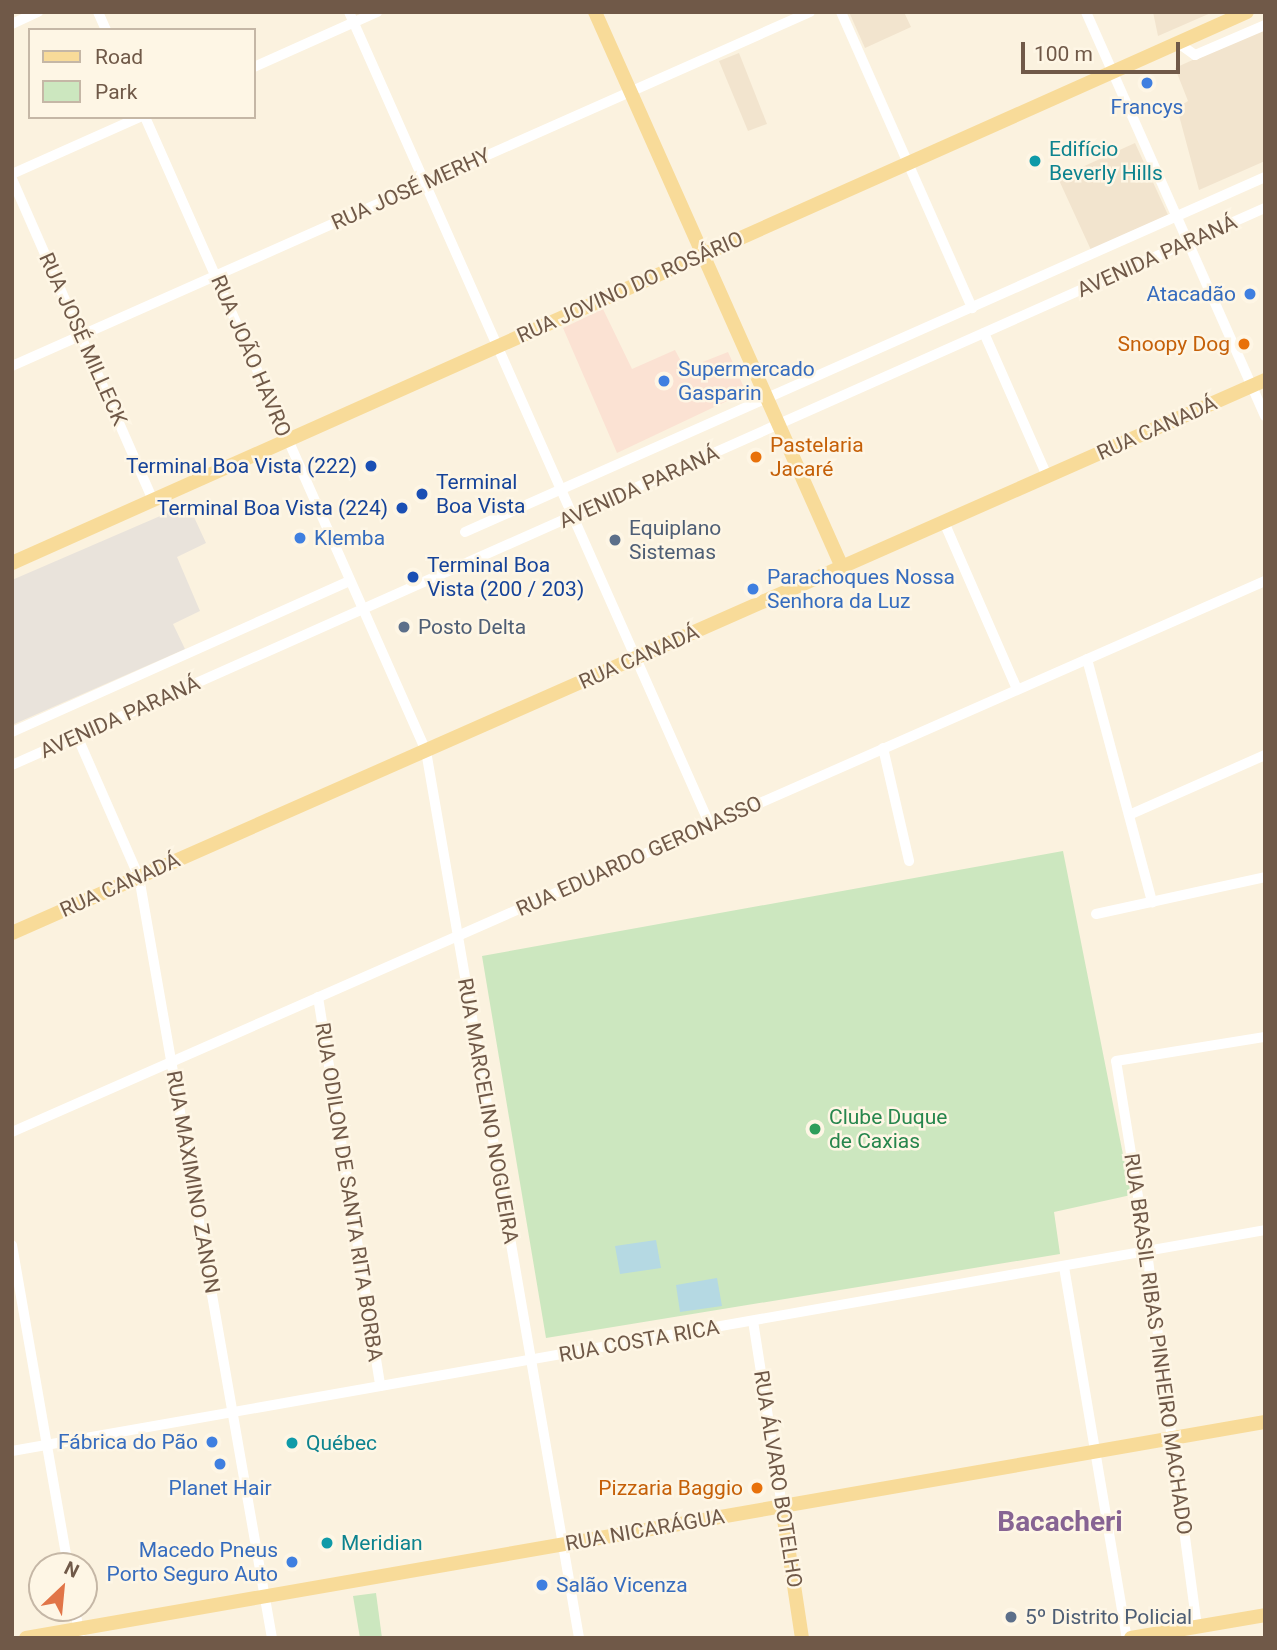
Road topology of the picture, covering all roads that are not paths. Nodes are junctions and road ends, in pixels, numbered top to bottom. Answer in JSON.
{"nodes":[{"id":1,"x":38,"y":12,"type":"edge"},
{"id":2,"x":98,"y":12,"type":"edge"},
{"id":3,"x":377,"y":12,"type":"edge"},
{"id":4,"x":596,"y":12,"type":"edge"},
{"id":5,"x":810,"y":12,"type":"edge"},
{"id":6,"x":841,"y":12,"type":"edge"},
{"id":7,"x":1086,"y":12,"type":"edge"},
{"id":8,"x":1247,"y":12,"type":"edge"},
{"id":9,"x":352,"y":17,"type":"edge"},
{"id":10,"x":12,"y":24,"type":"edge"},
{"id":11,"x":1265,"y":25,"type":"edge"},
{"id":12,"x":105,"y":28,"type":"edge"},
{"id":13,"x":1178,"y":43,"type":"junction"},
{"id":14,"x":256,"y":66,"type":"edge"},
{"id":15,"x":1113,"y":72,"type":"junction"},
{"id":16,"x":631,"y":92,"type":"junction"},
{"id":17,"x":139,"y":119,"type":"edge"},
{"id":18,"x":144,"y":119,"type":"edge"},
{"id":19,"x":908,"y":163,"type":"junction"},
{"id":20,"x":12,"y":177,"type":"edge"},
{"id":21,"x":1265,"y":177,"type":"edge"},
{"id":22,"x":425,"y":183,"type":"junction"},
{"id":23,"x":1265,"y":208,"type":"edge"},
{"id":24,"x":1176,"y":216,"type":"junction"},
{"id":25,"x":1188,"y":243,"type":"junction"},
{"id":26,"x":703,"y":255,"type":"junction"},
{"id":27,"x":217,"y":276,"type":"junction"},
{"id":28,"x":972,"y":308,"type":"junction"},
{"id":29,"x":984,"y":333,"type":"junction"},
{"id":30,"x":81,"y":336,"type":"junction"},
{"id":31,"x":498,"y":346,"type":"junction"},
{"id":32,"x":12,"y":366,"type":"edge"},
{"id":33,"x":1258,"y":383,"type":"edge"},
{"id":34,"x":767,"y":398,"type":"junction"},
{"id":35,"x":1265,"y":416,"type":"edge"},
{"id":36,"x":779,"y":425,"type":"junction"},
{"id":37,"x":288,"y":440,"type":"junction"},
{"id":38,"x":1047,"y":476,"type":"junction"},
{"id":39,"x":562,"y":490,"type":"junction"},
{"id":40,"x":153,"y":500,"type":"junction"},
{"id":41,"x":573,"y":516,"type":"junction"},
{"id":42,"x":944,"y":522,"type":"junction"},
{"id":43,"x":465,"y":532,"type":"dead end"},
{"id":44,"x":12,"y":562,"type":"edge"},
{"id":45,"x":842,"y":567,"type":"junction"},
{"id":46,"x":351,"y":581,"type":"junction"},
{"id":47,"x":1265,"y":581,"type":"edge"},
{"id":48,"x":357,"y":596,"type":"joint"},
{"id":49,"x":363,"y":610,"type":"junction"},
{"id":50,"x":636,"y":658,"type":"junction"},
{"id":51,"x":1087,"y":659,"type":"junction"},
{"id":52,"x":1017,"y":690,"type":"junction"},
{"id":53,"x":12,"y":732,"type":"edge"},
{"id":54,"x":77,"y":736,"type":"junction"},
{"id":55,"x":883,"y":748,"type":"junction"},
{"id":56,"x":426,"y":751,"type":"junction"},
{"id":57,"x":1265,"y":755,"type":"edge"},
{"id":58,"x":12,"y":765,"type":"edge"},
{"id":59,"x":1129,"y":816,"type":"junction"},
{"id":60,"x":710,"y":825,"type":"junction"},
{"id":61,"x":909,"y":861,"type":"dead end"},
{"id":62,"x":139,"y":877,"type":"junction"},
{"id":63,"x":1265,"y":877,"type":"edge"},
{"id":64,"x":1152,"y":902,"type":"junction"},
{"id":65,"x":1096,"y":914,"type":"dead end"},
{"id":66,"x":12,"y":933,"type":"edge"},
{"id":67,"x":458,"y":936,"type":"junction"},
{"id":68,"x":318,"y":997,"type":"junction"},
{"id":69,"x":1265,"y":1037,"type":"edge"},
{"id":70,"x":172,"y":1061,"type":"junction"},
{"id":71,"x":12,"y":1132,"type":"edge"},
{"id":72,"x":1265,"y":1230,"type":"edge"},
{"id":73,"x":12,"y":1245,"type":"edge"},
{"id":74,"x":1147,"y":1252,"type":"junction"},
{"id":75,"x":1064,"y":1267,"type":"junction"},
{"id":76,"x":753,"y":1321,"type":"junction"},
{"id":77,"x":531,"y":1360,"type":"junction"},
{"id":78,"x":380,"y":1386,"type":"junction"},
{"id":79,"x":233,"y":1412,"type":"junction"},
{"id":80,"x":1265,"y":1422,"type":"edge"},
{"id":81,"x":1172,"y":1438,"type":"junction"},
{"id":82,"x":47,"y":1444,"type":"junction"},
{"id":83,"x":12,"y":1451,"type":"edge"},
{"id":84,"x":1095,"y":1452,"type":"junction"},
{"id":85,"x":782,"y":1506,"type":"junction"},
{"id":86,"x":563,"y":1544,"type":"junction"},
{"id":87,"x":66,"y":1552,"type":"edge"},
{"id":88,"x":265,"y":1596,"type":"junction"},
{"id":89,"x":1265,"y":1615,"type":"edge"},
{"id":90,"x":1197,"y":1626,"type":"junction"},
{"id":91,"x":80,"y":1633,"type":"edge"},
{"id":92,"x":1154,"y":1636,"type":"edge"},
{"id":93,"x":26,"y":1638,"type":"edge"},
{"id":94,"x":272,"y":1638,"type":"edge"},
{"id":95,"x":579,"y":1638,"type":"edge"},
{"id":96,"x":802,"y":1638,"type":"edge"},
{"id":97,"x":1129,"y":1638,"type":"edge"}],
"edges":[{"from":1,"to":10,"type":"street"},
{"from":2,"to":12,"type":"street"},
{"from":3,"to":9,"type":"street"},
{"from":4,"to":16,"type":"main road"},
{"from":5,"to":16,"type":"street","name":"RUA JOSÉ MERHY"},
{"from":6,"to":19,"type":"street"},
{"from":7,"to":15,"type":"street"},
{"from":8,"to":13,"type":"main road","name":"RUA JOVINO DO ROSÁRIO"},
{"from":9,"to":14,"type":"street"},
{"from":9,"to":22,"type":"street"},
{"from":11,"to":13,"type":"street"},
{"from":13,"to":15,"type":"main road","name":"RUA JOVINO DO ROSÁRIO"},
{"from":15,"to":19,"type":"main road","name":"RUA JOVINO DO ROSÁRIO"},
{"from":15,"to":24,"type":"street"},
{"from":16,"to":22,"type":"street","name":"RUA JOSÉ MERHY"},
{"from":16,"to":26,"type":"main road"},
{"from":17,"to":20,"type":"street"},
{"from":18,"to":27,"type":"street","name":"RUA JOÃO HAVRO"},
{"from":19,"to":26,"type":"main road","name":"RUA JOVINO DO ROSÁRIO"},
{"from":19,"to":28,"type":"street"},
{"from":20,"to":30,"type":"street","name":"RUA JOSÉ MILLECK"},
{"from":21,"to":24,"type":"street","name":"AVENIDA PARANÁ"},
{"from":22,"to":27,"type":"street","name":"RUA JOSÉ MERHY"},
{"from":22,"to":31,"type":"street"},
{"from":23,"to":25,"type":"street","name":"AVENIDA PARANÁ"},
{"from":24,"to":25,"type":"street"},
{"from":24,"to":28,"type":"street","name":"AVENIDA PARANÁ"},
{"from":25,"to":29,"type":"street","name":"AVENIDA PARANÁ"},
{"from":25,"to":33,"type":"street"},
{"from":26,"to":31,"type":"main road","name":"RUA JOVINO DO ROSÁRIO"},
{"from":26,"to":34,"type":"main road"},
{"from":27,"to":30,"type":"street","name":"RUA JOSÉ MERHY"},
{"from":27,"to":37,"type":"street","name":"RUA JOÃO HAVRO"},
{"from":28,"to":34,"type":"street","name":"AVENIDA PARANÁ"},
{"from":29,"to":36,"type":"street","name":"AVENIDA PARANÁ"},
{"from":29,"to":38,"type":"street"},
{"from":30,"to":32,"type":"street","name":"RUA JOSÉ MERHY"},
{"from":30,"to":40,"type":"street","name":"RUA JOSÉ MILLECK"},
{"from":31,"to":37,"type":"main road","name":"RUA JOVINO DO ROSÁRIO"},
{"from":31,"to":39,"type":"street"},
{"from":33,"to":35,"type":"street"},
{"from":33,"to":38,"type":"main road","name":"RUA CANADÁ"},
{"from":34,"to":36,"type":"main road"},
{"from":34,"to":39,"type":"street","name":"AVENIDA PARANÁ"},
{"from":36,"to":41,"type":"street","name":"AVENIDA PARANÁ"},
{"from":36,"to":45,"type":"main road"},
{"from":37,"to":40,"type":"main road","name":"RUA JOVINO DO ROSÁRIO"},
{"from":37,"to":46,"type":"street","name":"RUA JOÃO HAVRO"},
{"from":38,"to":42,"type":"main road","name":"RUA CANADÁ"},
{"from":39,"to":41,"type":"street"},
{"from":39,"to":43,"type":"street","name":"AVENIDA PARANÁ"},
{"from":40,"to":44,"type":"main road","name":"RUA JOVINO DO ROSÁRIO"},
{"from":41,"to":49,"type":"street","name":"AVENIDA PARANÁ"},
{"from":41,"to":50,"type":"street"},
{"from":42,"to":45,"type":"main road","name":"RUA CANADÁ"},
{"from":42,"to":52,"type":"street"},
{"from":45,"to":50,"type":"main road","name":"RUA CANADÁ"},
{"from":46,"to":48,"type":"street","name":"RUA JOÃO HAVRO"},
{"from":46,"to":53,"type":"street","name":"AVENIDA PARANÁ"},
{"from":47,"to":51,"type":"street","name":"RUA EDUARDO GERONASSO"},
{"from":48,"to":49,"type":"street","name":"RUA MARCELINO NOGUEIRA"},
{"from":49,"to":54,"type":"street","name":"AVENIDA PARANÁ"},
{"from":49,"to":56,"type":"street","name":"RUA MARCELINO NOGUEIRA"},
{"from":50,"to":56,"type":"main road","name":"RUA CANADÁ"},
{"from":50,"to":60,"type":"street"},
{"from":51,"to":52,"type":"street","name":"RUA EDUARDO GERONASSO"},
{"from":51,"to":59,"type":"street"},
{"from":52,"to":55,"type":"street","name":"RUA EDUARDO GERONASSO"},
{"from":54,"to":58,"type":"street","name":"AVENIDA PARANÁ"},
{"from":54,"to":62,"type":"street","name":"RUA MAXIMINO ZANON"},
{"from":55,"to":60,"type":"street","name":"RUA EDUARDO GERONASSO"},
{"from":55,"to":61,"type":"street"},
{"from":56,"to":62,"type":"main road","name":"RUA CANADÁ"},
{"from":56,"to":67,"type":"street","name":"RUA MARCELINO NOGUEIRA"},
{"from":57,"to":59,"type":"street"},
{"from":59,"to":64,"type":"street"},
{"from":60,"to":67,"type":"street","name":"RUA EDUARDO GERONASSO"},
{"from":62,"to":66,"type":"main road","name":"RUA CANADÁ"},
{"from":62,"to":70,"type":"street","name":"RUA MAXIMINO ZANON"},
{"from":63,"to":64,"type":"street"},
{"from":64,"to":65,"type":"street"},
{"from":67,"to":68,"type":"street","name":"RUA EDUARDO GERONASSO"},
{"from":67,"to":77,"type":"street","name":"RUA MARCELINO NOGUEIRA"},
{"from":68,"to":70,"type":"street","name":"RUA EDUARDO GERONASSO"},
{"from":68,"to":78,"type":"street","name":"RUA ODILON DE SANTA RITA BORBA"},
{"from":69,"to":74,"type":"street","name":"RUA BRASIL RIBAS PINHEIRO MACHADO"},
{"from":70,"to":71,"type":"street","name":"RUA EDUARDO GERONASSO"},
{"from":70,"to":79,"type":"street","name":"RUA MAXIMINO ZANON"},
{"from":72,"to":74,"type":"street","name":"RUA COSTA RICA"},
{"from":73,"to":82,"type":"street"},
{"from":74,"to":75,"type":"street","name":"RUA COSTA RICA"},
{"from":74,"to":81,"type":"street","name":"RUA BRASIL RIBAS PINHEIRO MACHADO"},
{"from":75,"to":76,"type":"street","name":"RUA COSTA RICA"},
{"from":75,"to":84,"type":"street"},
{"from":76,"to":77,"type":"street","name":"RUA COSTA RICA"},
{"from":76,"to":85,"type":"street","name":"RUA ÁLVARO BOTELHO"},
{"from":77,"to":78,"type":"street","name":"RUA COSTA RICA"},
{"from":77,"to":86,"type":"street","name":"RUA MARCELINO NOGUEIRA"},
{"from":78,"to":79,"type":"street","name":"RUA COSTA RICA"},
{"from":79,"to":82,"type":"street","name":"RUA COSTA RICA"},
{"from":79,"to":88,"type":"street","name":"RUA MAXIMINO ZANON"},
{"from":80,"to":81,"type":"main road","name":"RUA NICARÁGUA"},
{"from":81,"to":84,"type":"main road","name":"RUA NICARÁGUA"},
{"from":81,"to":90,"type":"street","name":"RUA BRASIL RIBAS PINHEIRO MACHADO"},
{"from":82,"to":83,"type":"street","name":"RUA COSTA RICA"},
{"from":82,"to":87,"type":"street"},
{"from":84,"to":85,"type":"main road","name":"RUA NICARÁGUA"},
{"from":84,"to":97,"type":"street"},
{"from":85,"to":86,"type":"main road","name":"RUA NICARÁGUA"},
{"from":85,"to":96,"type":"main road","name":"RUA ÁLVARO BOTELHO"},
{"from":86,"to":88,"type":"main road","name":"RUA NICARÁGUA"},
{"from":86,"to":95,"type":"street","name":"RUA MARCELINO NOGUEIRA"},
{"from":88,"to":91,"type":"main road","name":"RUA NICARÁGUA"},
{"from":88,"to":94,"type":"street","name":"RUA MAXIMINO ZANON"},
{"from":89,"to":90,"type":"main road"},
{"from":90,"to":92,"type":"main road"},
{"from":91,"to":93,"type":"main road","name":"RUA NICARÁGUA"},
{"from":92,"to":97,"type":"main road"}]}
